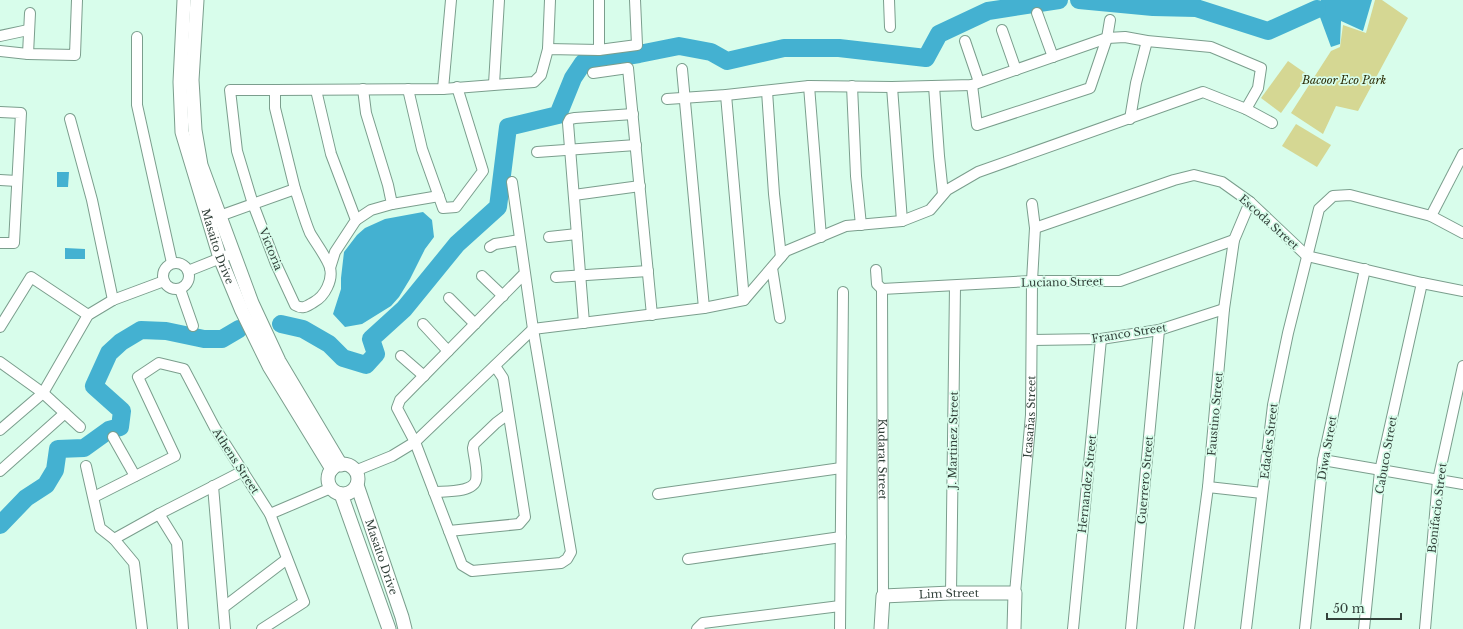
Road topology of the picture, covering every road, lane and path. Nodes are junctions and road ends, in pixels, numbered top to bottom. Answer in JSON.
{"nodes":[{"id":1,"x":77,"y":0,"type":"edge"},
{"id":2,"x":184,"y":0,"type":"edge"},
{"id":3,"x":197,"y":0,"type":"edge"},
{"id":4,"x":451,"y":0,"type":"edge"},
{"id":5,"x":499,"y":0,"type":"edge"},
{"id":6,"x":550,"y":0,"type":"edge"},
{"id":7,"x":599,"y":0,"type":"edge"},
{"id":8,"x":634,"y":0,"type":"edge"},
{"id":9,"x":889,"y":0,"type":"edge"},
{"id":10,"x":30,"y":13,"type":"dead end"},
{"id":11,"x":1037,"y":13,"type":"dead end"},
{"id":12,"x":1110,"y":20,"type":"dead end"},
{"id":13,"x":890,"y":27,"type":"dead end"},
{"id":14,"x":28,"y":30,"type":"junction"},
{"id":15,"x":1002,"y":30,"type":"dead end"},
{"id":16,"x":0,"y":36,"type":"edge"},
{"id":17,"x":137,"y":37,"type":"dead end"},
{"id":18,"x":1107,"y":38,"type":"junction"},
{"id":19,"x":965,"y":41,"type":"dead end"},
{"id":20,"x":1147,"y":41,"type":"junction"},
{"id":21,"x":548,"y":49,"type":"junction"},
{"id":22,"x":599,"y":50,"type":"junction"},
{"id":23,"x":0,"y":51,"type":"edge"},
{"id":24,"x":28,"y":54,"type":"junction"},
{"id":25,"x":1053,"y":57,"type":"junction"},
{"id":26,"x":682,"y":69,"type":"dead end"},
{"id":27,"x":1016,"y":70,"type":"junction"},
{"id":28,"x":593,"y":73,"type":"dead end"},
{"id":29,"x":494,"y":84,"type":"junction"},
{"id":30,"x":976,"y":84,"type":"junction"},
{"id":31,"x":809,"y":86,"type":"junction"},
{"id":32,"x":852,"y":86,"type":"junction"},
{"id":33,"x":934,"y":86,"type":"junction"},
{"id":34,"x":892,"y":87,"type":"junction"},
{"id":35,"x":457,"y":88,"type":"junction"},
{"id":36,"x":363,"y":89,"type":"junction"},
{"id":37,"x":408,"y":89,"type":"junction"},
{"id":38,"x":443,"y":89,"type":"junction"},
{"id":39,"x":275,"y":90,"type":"junction"},
{"id":40,"x":316,"y":90,"type":"junction"},
{"id":41,"x":767,"y":91,"type":"junction"},
{"id":42,"x":726,"y":95,"type":"junction"},
{"id":43,"x":684,"y":97,"type":"junction"},
{"id":44,"x":667,"y":99,"type":"dead end"},
{"id":45,"x":1246,"y":109,"type":"junction"},
{"id":46,"x":0,"y":112,"type":"edge"},
{"id":47,"x":633,"y":114,"type":"junction"},
{"id":48,"x":70,"y":119,"type":"dead end"},
{"id":49,"x":1130,"y":119,"type":"junction"},
{"id":50,"x":1272,"y":123,"type":"dead end"},
{"id":51,"x":636,"y":146,"type":"junction"},
{"id":52,"x":570,"y":151,"type":"junction"},
{"id":53,"x":537,"y":152,"type":"dead end"},
{"id":54,"x":1463,"y":155,"type":"edge"},
{"id":55,"x":0,"y":180,"type":"edge"},
{"id":56,"x":17,"y":181,"type":"junction"},
{"id":57,"x":512,"y":182,"type":"dead end"},
{"id":58,"x":640,"y":186,"type":"junction"},
{"id":59,"x":295,"y":189,"type":"junction"},
{"id":60,"x":943,"y":194,"type":"junction"},
{"id":61,"x":574,"y":195,"type":"junction"},
{"id":62,"x":439,"y":196,"type":"junction"},
{"id":63,"x":1250,"y":202,"type":"junction"},
{"id":64,"x":253,"y":204,"type":"junction"},
{"id":65,"x":392,"y":204,"type":"junction"},
{"id":66,"x":1032,"y":204,"type":"dead end"},
{"id":67,"x":1431,"y":216,"type":"junction"},
{"id":68,"x":214,"y":218,"type":"junction"},
{"id":69,"x":356,"y":220,"type":"junction"},
{"id":70,"x":902,"y":221,"type":"junction"},
{"id":71,"x":860,"y":225,"type":"junction"},
{"id":72,"x":1035,"y":228,"type":"junction"},
{"id":73,"x":1463,"y":232,"type":"edge"},
{"id":74,"x":577,"y":234,"type":"junction"},
{"id":75,"x":549,"y":237,"type":"dead end"},
{"id":76,"x":821,"y":237,"type":"junction"},
{"id":77,"x":520,"y":240,"type":"junction"},
{"id":78,"x":1234,"y":240,"type":"junction"},
{"id":79,"x":0,"y":243,"type":"edge"},
{"id":80,"x":490,"y":247,"type":"dead end"},
{"id":81,"x":233,"y":253,"type":"junction"},
{"id":82,"x":1307,"y":256,"type":"junction"},
{"id":83,"x":220,"y":258,"type":"junction"},
{"id":84,"x":781,"y":258,"type":"junction"},
{"id":85,"x":172,"y":264,"type":"junction"},
{"id":86,"x":330,"y":268,"type":"junction"},
{"id":87,"x":772,"y":268,"type":"junction"},
{"id":88,"x":1365,"y":269,"type":"junction"},
{"id":89,"x":876,"y":270,"type":"dead end"},
{"id":90,"x":188,"y":271,"type":"junction"},
{"id":91,"x":648,"y":271,"type":"junction"},
{"id":92,"x":525,"y":273,"type":"junction"},
{"id":93,"x":482,"y":276,"type":"dead end"},
{"id":94,"x":580,"y":276,"type":"junction"},
{"id":95,"x":556,"y":277,"type":"dead end"},
{"id":96,"x":164,"y":280,"type":"junction"},
{"id":97,"x":1032,"y":281,"type":"junction"},
{"id":98,"x":1422,"y":283,"type":"junction"},
{"id":99,"x":955,"y":286,"type":"junction"},
{"id":100,"x":180,"y":289,"type":"junction"},
{"id":101,"x":882,"y":289,"type":"junction"},
{"id":102,"x":1463,"y":291,"type":"edge"},
{"id":103,"x":843,"y":292,"type":"dead end"},
{"id":104,"x":503,"y":296,"type":"junction"},
{"id":105,"x":449,"y":298,"type":"dead end"},
{"id":106,"x":113,"y":300,"type":"junction"},
{"id":107,"x":744,"y":300,"type":"junction"},
{"id":108,"x":704,"y":308,"type":"junction"},
{"id":109,"x":1224,"y":309,"type":"junction"},
{"id":110,"x":88,"y":315,"type":"junction"},
{"id":111,"x":652,"y":315,"type":"junction"},
{"id":112,"x":780,"y":318,"type":"dead end"},
{"id":113,"x":584,"y":323,"type":"junction"},
{"id":114,"x":423,"y":324,"type":"dead end"},
{"id":115,"x":475,"y":324,"type":"junction"},
{"id":116,"x":193,"y":326,"type":"dead end"},
{"id":117,"x":0,"y":327,"type":"edge"},
{"id":118,"x":533,"y":329,"type":"junction"},
{"id":119,"x":1159,"y":330,"type":"junction"},
{"id":120,"x":1032,"y":340,"type":"junction"},
{"id":121,"x":1101,"y":340,"type":"junction"},
{"id":122,"x":448,"y":351,"type":"junction"},
{"id":123,"x":400,"y":356,"type":"dead end"},
{"id":124,"x":0,"y":362,"type":"edge"},
{"id":125,"x":495,"y":366,"type":"junction"},
{"id":126,"x":1463,"y":366,"type":"edge"},
{"id":127,"x":424,"y":376,"type":"junction"},
{"id":128,"x":43,"y":393,"type":"junction"},
{"id":129,"x":65,"y":413,"type":"junction"},
{"id":130,"x":508,"y":414,"type":"junction"},
{"id":131,"x":80,"y":427,"type":"dead end"},
{"id":132,"x":0,"y":430,"type":"edge"},
{"id":133,"x":113,"y":437,"type":"dead end"},
{"id":134,"x":415,"y":442,"type":"junction"},
{"id":135,"x":1323,"y":460,"type":"junction"},
{"id":136,"x":86,"y":466,"type":"dead end"},
{"id":137,"x":336,"y":467,"type":"junction"},
{"id":138,"x":841,"y":468,"type":"junction"},
{"id":139,"x":0,"y":471,"type":"edge"},
{"id":140,"x":355,"y":471,"type":"junction"},
{"id":141,"x":1380,"y":471,"type":"junction"},
{"id":142,"x":243,"y":472,"type":"junction"},
{"id":143,"x":135,"y":476,"type":"junction"},
{"id":144,"x":1438,"y":480,"type":"junction"},
{"id":145,"x":1463,"y":484,"type":"edge"},
{"id":146,"x":357,"y":485,"type":"junction"},
{"id":147,"x":213,"y":486,"type":"junction"},
{"id":148,"x":1208,"y":487,"type":"junction"},
{"id":149,"x":336,"y":491,"type":"junction"},
{"id":150,"x":434,"y":492,"type":"junction"},
{"id":151,"x":1262,"y":492,"type":"junction"},
{"id":152,"x":658,"y":494,"type":"dead end"},
{"id":153,"x":94,"y":497,"type":"junction"},
{"id":154,"x":159,"y":514,"type":"junction"},
{"id":155,"x":270,"y":514,"type":"junction"},
{"id":156,"x":449,"y":531,"type":"junction"},
{"id":157,"x":841,"y":537,"type":"junction"},
{"id":158,"x":114,"y":539,"type":"junction"},
{"id":159,"x":287,"y":559,"type":"junction"},
{"id":160,"x":688,"y":559,"type":"dead end"},
{"id":161,"x":951,"y":593,"type":"junction"},
{"id":162,"x":1015,"y":593,"type":"junction"},
{"id":163,"x":883,"y":596,"type":"junction"},
{"id":164,"x":840,"y":606,"type":"junction"},
{"id":165,"x":224,"y":607,"type":"junction"},
{"id":166,"x":142,"y":629,"type":"edge"},
{"id":167,"x":182,"y":629,"type":"edge"},
{"id":168,"x":224,"y":629,"type":"edge"},
{"id":169,"x":262,"y":629,"type":"edge"},
{"id":170,"x":389,"y":629,"type":"edge"},
{"id":171,"x":405,"y":629,"type":"edge"},
{"id":172,"x":697,"y":629,"type":"edge"},
{"id":173,"x":840,"y":629,"type":"edge"},
{"id":174,"x":882,"y":629,"type":"edge"},
{"id":175,"x":1014,"y":629,"type":"edge"},
{"id":176,"x":1073,"y":629,"type":"edge"},
{"id":177,"x":1131,"y":629,"type":"edge"},
{"id":178,"x":1189,"y":629,"type":"edge"},
{"id":179,"x":1246,"y":629,"type":"edge"},
{"id":180,"x":1305,"y":629,"type":"edge"},
{"id":181,"x":1364,"y":629,"type":"edge"},
{"id":182,"x":1425,"y":629,"type":"edge"}],
"edges":[{"from":1,"to":24,"type":"street"},
{"from":2,"to":68,"type":"street","name":"Masaito Drive"},
{"from":3,"to":68,"type":"street","name":"Masaito Drive"},
{"from":4,"to":38,"type":"street"},
{"from":5,"to":29,"type":"street"},
{"from":6,"to":21,"type":"street"},
{"from":7,"to":22,"type":"street"},
{"from":8,"to":22,"type":"street"},
{"from":9,"to":13,"type":"street"},
{"from":10,"to":14,"type":"street"},
{"from":11,"to":25,"type":"street"},
{"from":12,"to":18,"type":"street"},
{"from":14,"to":16,"type":"street"},
{"from":14,"to":24,"type":"street"},
{"from":15,"to":27,"type":"street"},
{"from":17,"to":85,"type":"street"},
{"from":18,"to":20,"type":"street"},
{"from":18,"to":25,"type":"street"},
{"from":18,"to":30,"type":"street"},
{"from":19,"to":30,"type":"street"},
{"from":20,"to":45,"type":"street"},
{"from":20,"to":49,"type":"street"},
{"from":21,"to":22,"type":"street"},
{"from":21,"to":29,"type":"street"},
{"from":23,"to":24,"type":"street"},
{"from":25,"to":27,"type":"street"},
{"from":26,"to":43,"type":"street"},
{"from":27,"to":30,"type":"street"},
{"from":28,"to":47,"type":"street"},
{"from":29,"to":35,"type":"street"},
{"from":30,"to":33,"type":"street"},
{"from":31,"to":32,"type":"street"},
{"from":31,"to":41,"type":"street"},
{"from":31,"to":76,"type":"street"},
{"from":32,"to":34,"type":"street"},
{"from":32,"to":71,"type":"street"},
{"from":33,"to":34,"type":"street"},
{"from":33,"to":60,"type":"street"},
{"from":34,"to":70,"type":"street"},
{"from":35,"to":38,"type":"street"},
{"from":35,"to":62,"type":"street"},
{"from":36,"to":37,"type":"street"},
{"from":36,"to":40,"type":"street"},
{"from":36,"to":65,"type":"street"},
{"from":37,"to":38,"type":"street"},
{"from":37,"to":62,"type":"street"},
{"from":39,"to":40,"type":"street"},
{"from":39,"to":59,"type":"street"},
{"from":39,"to":64,"type":"street","name":"Victoria"},
{"from":40,"to":69,"type":"street"},
{"from":41,"to":42,"type":"street"},
{"from":41,"to":84,"type":"street"},
{"from":42,"to":43,"type":"street"},
{"from":42,"to":107,"type":"street"},
{"from":43,"to":44,"type":"street"},
{"from":43,"to":108,"type":"street"},
{"from":45,"to":49,"type":"street"},
{"from":45,"to":50,"type":"street"},
{"from":46,"to":56,"type":"street"},
{"from":47,"to":51,"type":"street"},
{"from":47,"to":52,"type":"street"},
{"from":48,"to":106,"type":"street"},
{"from":49,"to":60,"type":"street"},
{"from":51,"to":52,"type":"street"},
{"from":51,"to":58,"type":"street"},
{"from":52,"to":53,"type":"street"},
{"from":52,"to":61,"type":"street"},
{"from":54,"to":67,"type":"street"},
{"from":55,"to":56,"type":"street"},
{"from":56,"to":79,"type":"street"},
{"from":57,"to":77,"type":"street"},
{"from":58,"to":61,"type":"street"},
{"from":58,"to":91,"type":"street"},
{"from":59,"to":64,"type":"street"},
{"from":59,"to":86,"type":"street"},
{"from":60,"to":70,"type":"street"},
{"from":61,"to":74,"type":"street"},
{"from":62,"to":65,"type":"street"},
{"from":63,"to":72,"type":"street","name":"Escoda Street"},
{"from":63,"to":78,"type":"street","name":"Faustino Street"},
{"from":63,"to":82,"type":"street","name":"Escoda Street"},
{"from":64,"to":68,"type":"street"},
{"from":64,"to":86,"type":"street","name":"Victoria"},
{"from":65,"to":69,"type":"street"},
{"from":66,"to":72,"type":"street","name":"Icasañas Street"},
{"from":67,"to":73,"type":"street","name":"Edades Street"},
{"from":67,"to":82,"type":"street","name":"Edades Street"},
{"from":68,"to":81,"type":"street","name":"Masaito Drive"},
{"from":68,"to":83,"type":"street","name":"Masaito Drive"},
{"from":69,"to":86,"type":"street"},
{"from":70,"to":71,"type":"street"},
{"from":71,"to":76,"type":"street"},
{"from":72,"to":97,"type":"street","name":"Icasañas Street"},
{"from":74,"to":75,"type":"street"},
{"from":74,"to":94,"type":"street"},
{"from":76,"to":84,"type":"street"},
{"from":77,"to":80,"type":"street"},
{"from":77,"to":92,"type":"street"},
{"from":78,"to":97,"type":"street","name":"Luciano Street"},
{"from":78,"to":109,"type":"street","name":"Faustino Street"},
{"from":81,"to":83,"type":"street"},
{"from":81,"to":137,"type":"street","name":"Masaito Drive"},
{"from":82,"to":88,"type":"street","name":"Escoda Street"},
{"from":82,"to":151,"type":"street","name":"Edades Street"},
{"from":83,"to":90,"type":"street"},
{"from":83,"to":137,"type":"street","name":"Masaito Drive"},
{"from":84,"to":87,"type":"street"},
{"from":85,"to":90,"type":"street"},
{"from":85,"to":96,"type":"street"},
{"from":87,"to":107,"type":"street"},
{"from":87,"to":112,"type":"street"},
{"from":88,"to":98,"type":"street","name":"Escoda Street"},
{"from":88,"to":135,"type":"street","name":"Diwa Street"},
{"from":89,"to":101,"type":"street","name":"Kudarat Street"},
{"from":90,"to":100,"type":"street"},
{"from":91,"to":94,"type":"street"},
{"from":91,"to":111,"type":"street"},
{"from":92,"to":104,"type":"street"},
{"from":92,"to":118,"type":"street"},
{"from":93,"to":104,"type":"street"},
{"from":94,"to":95,"type":"street"},
{"from":94,"to":113,"type":"street"},
{"from":96,"to":100,"type":"street"},
{"from":96,"to":106,"type":"street"},
{"from":97,"to":99,"type":"street","name":"Luciano Street"},
{"from":97,"to":120,"type":"street","name":"Icasañas Street"},
{"from":98,"to":102,"type":"street","name":"Escoda Street"},
{"from":98,"to":141,"type":"street","name":"Cabuco Street"},
{"from":99,"to":101,"type":"street","name":"Luciano Street"},
{"from":99,"to":161,"type":"street","name":"J. Martinez Street"},
{"from":100,"to":116,"type":"street"},
{"from":101,"to":163,"type":"street","name":"Kudarat Street"},
{"from":103,"to":138,"type":"street"},
{"from":104,"to":115,"type":"street"},
{"from":105,"to":115,"type":"street"},
{"from":106,"to":110,"type":"street"},
{"from":107,"to":108,"type":"street"},
{"from":108,"to":111,"type":"street"},
{"from":109,"to":119,"type":"street","name":"Franco Street"},
{"from":109,"to":148,"type":"street","name":"Faustino Street"},
{"from":110,"to":117,"type":"street"},
{"from":110,"to":128,"type":"street"},
{"from":111,"to":113,"type":"street"},
{"from":113,"to":118,"type":"street"},
{"from":114,"to":122,"type":"street"},
{"from":115,"to":122,"type":"street"},
{"from":118,"to":125,"type":"street"},
{"from":118,"to":156,"type":"street"},
{"from":119,"to":121,"type":"street","name":"Franco Street"},
{"from":119,"to":177,"type":"street","name":"Guerrero Street"},
{"from":120,"to":121,"type":"street","name":"Franco Street"},
{"from":120,"to":162,"type":"street","name":"Icasañas Street"},
{"from":121,"to":176,"type":"street","name":"Hernandez Street"},
{"from":122,"to":127,"type":"street"},
{"from":123,"to":127,"type":"street"},
{"from":124,"to":128,"type":"street"},
{"from":125,"to":130,"type":"street"},
{"from":125,"to":134,"type":"street"},
{"from":126,"to":144,"type":"street","name":"Bonifacio Street"},
{"from":127,"to":134,"type":"street"},
{"from":128,"to":129,"type":"street"},
{"from":128,"to":132,"type":"street"},
{"from":129,"to":131,"type":"street"},
{"from":129,"to":139,"type":"street"},
{"from":130,"to":150,"type":"street"},
{"from":130,"to":156,"type":"street"},
{"from":133,"to":143,"type":"street"},
{"from":134,"to":140,"type":"street"},
{"from":134,"to":150,"type":"street"},
{"from":135,"to":141,"type":"street"},
{"from":135,"to":180,"type":"street","name":"Diwa Street"},
{"from":136,"to":153,"type":"street"},
{"from":137,"to":140,"type":"street"},
{"from":137,"to":149,"type":"street"},
{"from":138,"to":152,"type":"street"},
{"from":138,"to":157,"type":"street"},
{"from":140,"to":146,"type":"street"},
{"from":141,"to":144,"type":"street"},
{"from":141,"to":181,"type":"street","name":"Cabuco Street"},
{"from":142,"to":143,"type":"street","name":"Athens Street"},
{"from":142,"to":147,"type":"street"},
{"from":142,"to":155,"type":"street","name":"Athens Street"},
{"from":143,"to":153,"type":"street"},
{"from":144,"to":145,"type":"street"},
{"from":144,"to":182,"type":"street","name":"Bonifacio Street"},
{"from":146,"to":149,"type":"street"},
{"from":146,"to":171,"type":"street","name":"Masaito Drive"},
{"from":147,"to":154,"type":"street"},
{"from":147,"to":165,"type":"street"},
{"from":148,"to":151,"type":"street"},
{"from":148,"to":178,"type":"street","name":"Faustino Street"},
{"from":149,"to":155,"type":"street"},
{"from":149,"to":170,"type":"street","name":"Masaito Drive"},
{"from":150,"to":156,"type":"street"},
{"from":151,"to":179,"type":"street","name":"Edades Street"},
{"from":153,"to":158,"type":"street"},
{"from":154,"to":158,"type":"street"},
{"from":154,"to":167,"type":"street"},
{"from":155,"to":159,"type":"street","name":"Athens Street"},
{"from":157,"to":160,"type":"street"},
{"from":157,"to":164,"type":"street"},
{"from":158,"to":166,"type":"street"},
{"from":159,"to":165,"type":"street"},
{"from":159,"to":169,"type":"street","name":"Athens Street"},
{"from":161,"to":162,"type":"street","name":"Lim Street"},
{"from":161,"to":163,"type":"street","name":"Lim Street"},
{"from":162,"to":175,"type":"street","name":"Icasañas Street"},
{"from":163,"to":174,"type":"street","name":"Kudarat Street"},
{"from":164,"to":172,"type":"street"},
{"from":164,"to":173,"type":"street"},
{"from":165,"to":168,"type":"street"}]}
